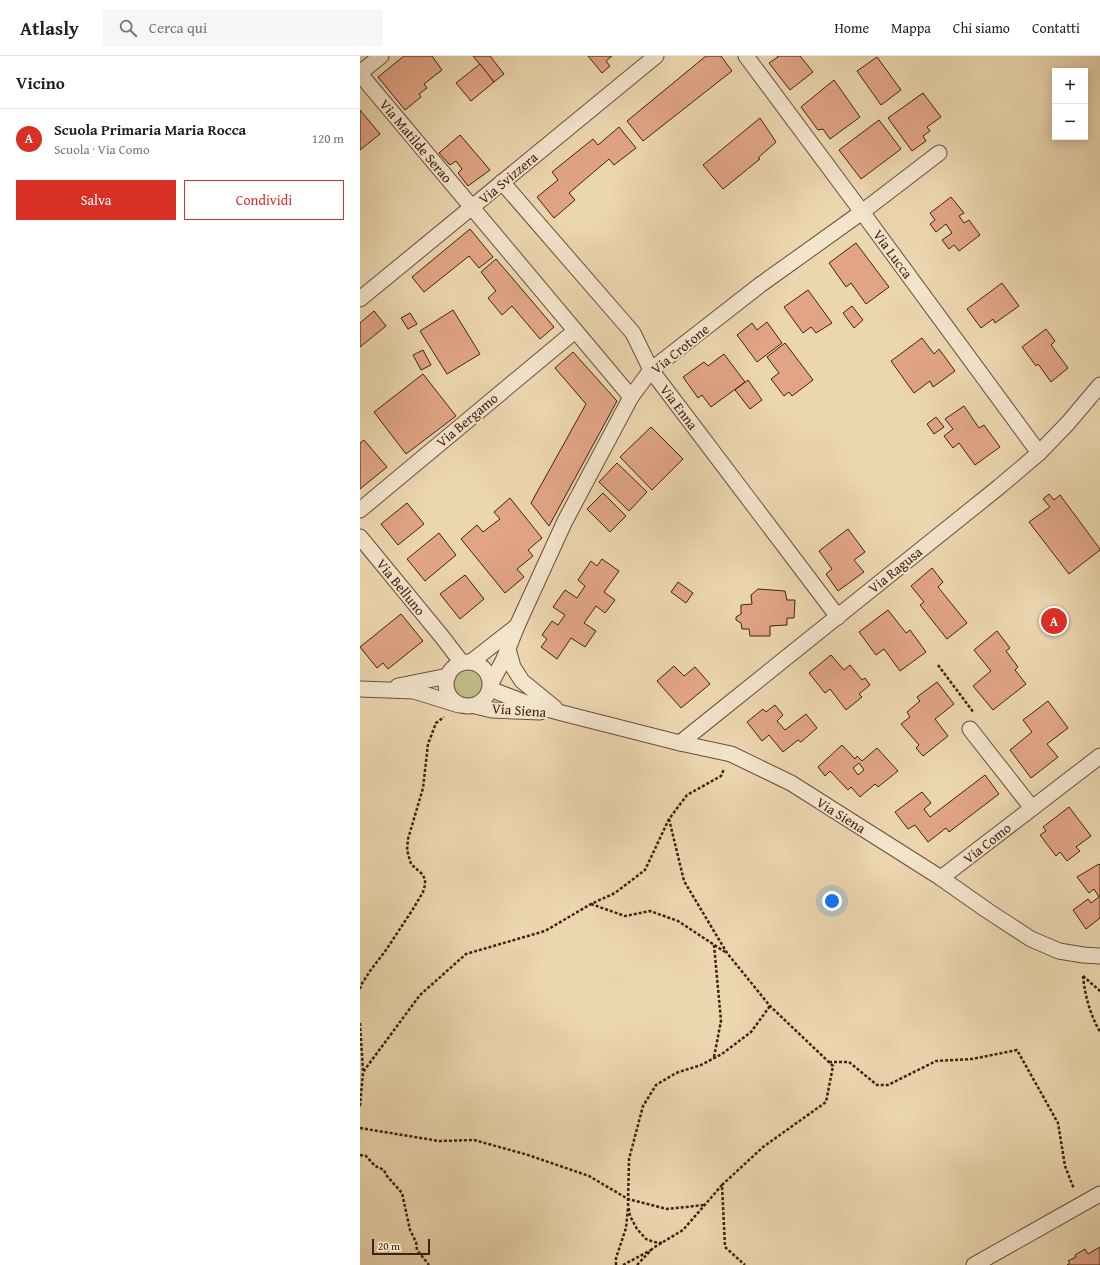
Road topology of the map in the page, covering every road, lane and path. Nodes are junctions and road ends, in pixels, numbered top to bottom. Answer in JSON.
{"nodes":[{"id":1,"x":381,"y":56,"type":"edge"},
{"id":2,"x":656,"y":56,"type":"edge"},
{"id":3,"x":746,"y":56,"type":"edge"},
{"id":4,"x":360,"y":74,"type":"edge"},
{"id":5,"x":939,"y":153,"type":"dead end"},
{"id":6,"x":502,"y":182,"type":"junction"},
{"id":7,"x":472,"y":208,"type":"junction"},
{"id":8,"x":862,"y":212,"type":"junction"},
{"id":9,"x":360,"y":298,"type":"edge"},
{"id":10,"x":575,"y":331,"type":"junction"},
{"id":11,"x":651,"y":370,"type":"junction"},
{"id":12,"x":1100,"y":385,"type":"edge"},
{"id":13,"x":631,"y":397,"type":"junction"},
{"id":14,"x":1039,"y":453,"type":"junction"},
{"id":15,"x":360,"y":510,"type":"edge"},
{"id":16,"x":360,"y":537,"type":"edge"},
{"id":17,"x":838,"y":617,"type":"junction"},
{"id":18,"x":517,"y":626,"type":"junction"},
{"id":19,"x":508,"y":650,"type":"junction"},
{"id":20,"x":938,"y":665,"type":"dead end"},
{"id":21,"x":458,"y":668,"type":"junction"},
{"id":22,"x":490,"y":686,"type":"junction"},
{"id":23,"x":360,"y":689,"type":"edge"},
{"id":24,"x":378,"y":690,"type":"junction"},
{"id":25,"x":964,"y":699,"type":"dead end"},
{"id":26,"x":460,"y":705,"type":"junction"},
{"id":27,"x":475,"y":706,"type":"junction"},
{"id":28,"x":562,"y":713,"type":"junction"},
{"id":29,"x":970,"y":729,"type":"dead end"},
{"id":30,"x":680,"y":743,"type":"junction"},
{"id":31,"x":731,"y":754,"type":"junction"},
{"id":32,"x":1100,"y":756,"type":"edge"},
{"id":33,"x":1032,"y":808,"type":"junction"},
{"id":34,"x":670,"y":819,"type":"junction"},
{"id":35,"x":941,"y":878,"type":"junction"},
{"id":36,"x":591,"y":904,"type":"junction"},
{"id":37,"x":714,"y":945,"type":"junction"},
{"id":38,"x":727,"y":953,"type":"junction"},
{"id":39,"x":1083,"y":955,"type":"junction"},
{"id":40,"x":1100,"y":956,"type":"edge"},
{"id":41,"x":1082,"y":976,"type":"junction"},
{"id":42,"x":360,"y":989,"type":"edge"},
{"id":43,"x":1100,"y":991,"type":"edge"},
{"id":44,"x":770,"y":1006,"type":"junction"},
{"id":45,"x":360,"y":1023,"type":"edge"},
{"id":46,"x":1100,"y":1032,"type":"edge"},
{"id":47,"x":714,"y":1058,"type":"junction"},
{"id":48,"x":829,"y":1062,"type":"junction"},
{"id":49,"x":363,"y":1072,"type":"junction"},
{"id":50,"x":360,"y":1106,"type":"edge"},
{"id":51,"x":360,"y":1128,"type":"edge"},
{"id":52,"x":360,"y":1155,"type":"edge"},
{"id":53,"x":722,"y":1185,"type":"junction"},
{"id":54,"x":1100,"y":1194,"type":"edge"},
{"id":55,"x":628,"y":1199,"type":"junction"},
{"id":56,"x":628,"y":1204,"type":"junction"},
{"id":57,"x":704,"y":1205,"type":"junction"},
{"id":58,"x":1081,"y":1205,"type":"junction"},
{"id":59,"x":662,"y":1243,"type":"junction"},
{"id":60,"x":653,"y":1248,"type":"junction"},
{"id":61,"x":429,"y":1265,"type":"edge"},
{"id":62,"x":616,"y":1265,"type":"edge"},
{"id":63,"x":623,"y":1265,"type":"edge"},
{"id":64,"x":637,"y":1265,"type":"edge"},
{"id":65,"x":745,"y":1265,"type":"edge"},
{"id":66,"x":974,"y":1265,"type":"edge"}],
"edges":[{"from":1,"to":4,"type":"street"},
{"from":2,"to":6,"type":"street","name":"Via Svizzera"},
{"from":3,"to":8,"type":"street","name":"Via Lucca"},
{"from":4,"to":7,"type":"street","name":"Via Matilde Serao"},
{"from":5,"to":8,"type":"street","name":"Via Crotone"},
{"from":6,"to":7,"type":"street","name":"Via Svizzera"},
{"from":6,"to":11,"type":"street","name":"Via Enna"},
{"from":7,"to":9,"type":"street","name":"Via Svizzera"},
{"from":7,"to":10,"type":"street"},
{"from":8,"to":11,"type":"street","name":"Via Crotone"},
{"from":8,"to":14,"type":"street","name":"Via Lucca"},
{"from":10,"to":13,"type":"street"},
{"from":10,"to":15,"type":"street","name":"Via Bergamo"},
{"from":11,"to":13,"type":"street","name":"Via Crotone"},
{"from":11,"to":17,"type":"street","name":"Via Enna"},
{"from":12,"to":14,"type":"street","name":"Via Ragusa"},
{"from":13,"to":18,"type":"street","name":"Via Crotone"},
{"from":14,"to":17,"type":"street","name":"Via Ragusa"},
{"from":16,"to":21,"type":"street","name":"Via Belluno"},
{"from":17,"to":30,"type":"street","name":"Via Ragusa"},
{"from":18,"to":19,"type":"street","name":"Via Crotone"},
{"from":18,"to":21,"type":"street","name":"Via Crotone"},
{"from":19,"to":22,"type":"street","name":"Via Crotone"},
{"from":19,"to":28,"type":"street"},
{"from":20,"to":25,"type":"path"},
{"from":21,"to":22,"type":"street"},
{"from":21,"to":24,"type":"street"},
{"from":21,"to":26,"type":"street"},
{"from":22,"to":27,"type":"street"},
{"from":22,"to":28,"type":"street","name":"Via Siena"},
{"from":23,"to":24,"type":"street"},
{"from":24,"to":26,"type":"street"},
{"from":26,"to":27,"type":"street"},
{"from":26,"to":42,"type":"path"},
{"from":27,"to":28,"type":"street","name":"Via Siena"},
{"from":28,"to":30,"type":"street","name":"Via Siena"},
{"from":29,"to":33,"type":"street"},
{"from":30,"to":31,"type":"street","name":"Via Siena"},
{"from":31,"to":34,"type":"path"},
{"from":31,"to":35,"type":"street","name":"Via Siena"},
{"from":32,"to":33,"type":"street","name":"Via Como"},
{"from":33,"to":35,"type":"street","name":"Via Como"},
{"from":34,"to":36,"type":"path"},
{"from":34,"to":38,"type":"path"},
{"from":35,"to":39,"type":"street","name":"Via Siena"},
{"from":36,"to":37,"type":"path"},
{"from":36,"to":49,"type":"path"},
{"from":37,"to":38,"type":"path"},
{"from":37,"to":47,"type":"path"},
{"from":38,"to":44,"type":"path"},
{"from":39,"to":40,"type":"street","name":"Via Siena"},
{"from":39,"to":41,"type":"path"},
{"from":41,"to":43,"type":"path"},
{"from":41,"to":46,"type":"path"},
{"from":44,"to":47,"type":"path"},
{"from":44,"to":48,"type":"path"},
{"from":45,"to":49,"type":"path"},
{"from":47,"to":55,"type":"path"},
{"from":48,"to":53,"type":"path"},
{"from":48,"to":58,"type":"path"},
{"from":49,"to":50,"type":"path"},
{"from":51,"to":55,"type":"path"},
{"from":52,"to":61,"type":"path"},
{"from":53,"to":57,"type":"path"},
{"from":53,"to":65,"type":"path"},
{"from":54,"to":58,"type":"street"},
{"from":55,"to":56,"type":"path"},
{"from":55,"to":57,"type":"path"},
{"from":56,"to":59,"type":"path"},
{"from":56,"to":62,"type":"path"},
{"from":57,"to":59,"type":"path"},
{"from":58,"to":66,"type":"street"},
{"from":59,"to":60,"type":"path"},
{"from":60,"to":63,"type":"path"},
{"from":60,"to":64,"type":"path"}]}
